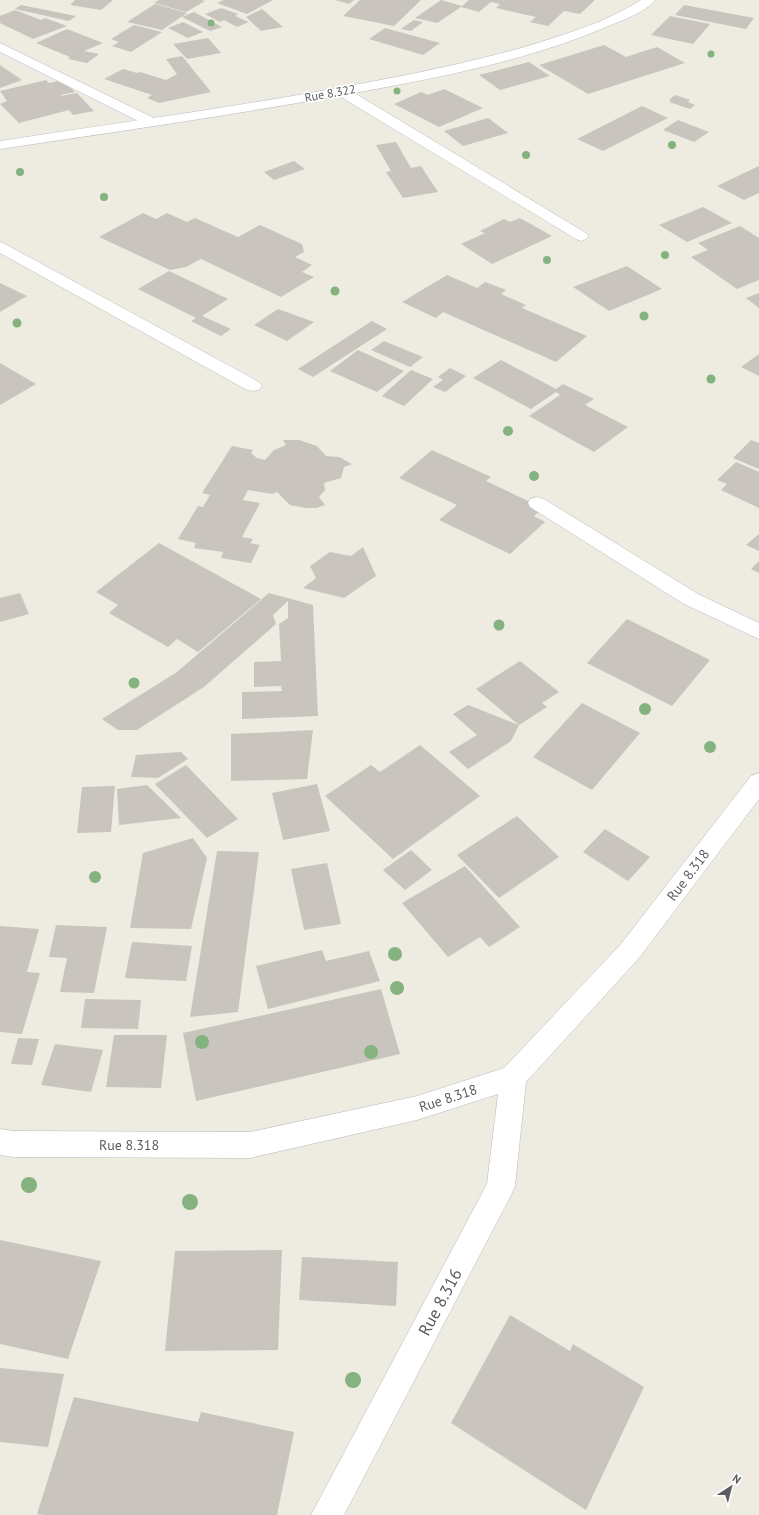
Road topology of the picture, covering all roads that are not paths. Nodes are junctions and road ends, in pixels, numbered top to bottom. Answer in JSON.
{"nodes":[{"id":1,"x":649,"y":0,"type":"edge"},
{"id":2,"x":0,"y":47,"type":"edge"},
{"id":3,"x":341,"y":91,"type":"junction"},
{"id":4,"x":151,"y":122,"type":"junction"},
{"id":5,"x":0,"y":145,"type":"edge"},
{"id":6,"x":581,"y":236,"type":"dead end"},
{"id":7,"x":0,"y":247,"type":"edge"},
{"id":8,"x":253,"y":386,"type":"dead end"},
{"id":9,"x":537,"y":503,"type":"dead end"},
{"id":10,"x":759,"y":632,"type":"edge"},
{"id":11,"x":759,"y":782,"type":"edge"},
{"id":12,"x":513,"y":1077,"type":"junction"},
{"id":13,"x":0,"y":1142,"type":"edge"},
{"id":14,"x":327,"y":1515,"type":"edge"}],
"edges":[{"from":1,"to":3,"type":"street","name":"Rue 8.322"},
{"from":2,"to":4,"type":"street"},
{"from":3,"to":4,"type":"street","name":"Rue 8.322"},
{"from":3,"to":6,"type":"street"},
{"from":4,"to":5,"type":"street","name":"Rue 8.322"},
{"from":7,"to":8,"type":"street"},
{"from":9,"to":10,"type":"street"},
{"from":11,"to":12,"type":"street","name":"Rue 8.318"},
{"from":12,"to":13,"type":"street","name":"Rue 8.318"},
{"from":12,"to":14,"type":"street","name":"Rue 8.316"}]}
